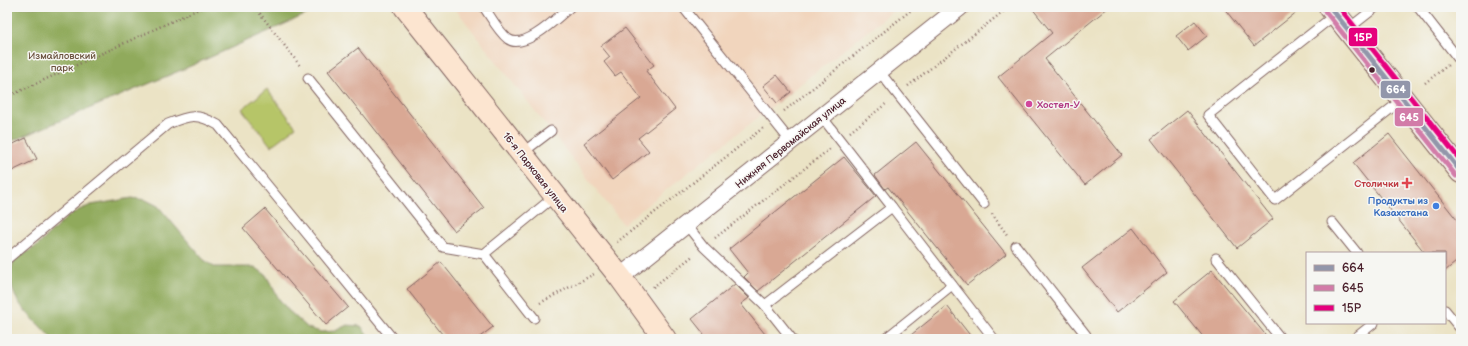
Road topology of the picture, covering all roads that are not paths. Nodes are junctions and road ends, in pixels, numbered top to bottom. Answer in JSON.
{"nodes":[{"id":1,"x":405,"y":7,"type":"edge"},
{"id":2,"x":484,"y":7,"type":"edge"},
{"id":3,"x":570,"y":7,"type":"edge"},
{"id":4,"x":683,"y":7,"type":"edge"},
{"id":5,"x":960,"y":7,"type":"edge"},
{"id":6,"x":1376,"y":7,"type":"edge"},
{"id":7,"x":1418,"y":7,"type":"edge"},
{"id":8,"x":1338,"y":17,"type":"edge"},
{"id":9,"x":1459,"y":59,"type":"edge"},
{"id":10,"x":878,"y":71,"type":"junction"},
{"id":11,"x":308,"y":78,"type":"road end"},
{"id":12,"x":1403,"y":99,"type":"junction"},
{"id":13,"x":822,"y":117,"type":"junction"},
{"id":14,"x":551,"y":131,"type":"dead end"},
{"id":15,"x":791,"y":142,"type":"junction"},
{"id":16,"x":521,"y":154,"type":"junction"},
{"id":17,"x":1461,"y":172,"type":"edge"},
{"id":18,"x":555,"y":196,"type":"junction"},
{"id":19,"x":984,"y":204,"type":"road end"},
{"id":20,"x":892,"y":207,"type":"junction"},
{"id":21,"x":1332,"y":222,"type":"dead end"},
{"id":22,"x":686,"y":224,"type":"junction"},
{"id":23,"x":1016,"y":246,"type":"road end"},
{"id":24,"x":1356,"y":252,"type":"edge"},
{"id":25,"x":484,"y":254,"type":"junction"},
{"id":26,"x":1216,"y":258,"type":"dead end"},
{"id":27,"x":7,"y":259,"type":"edge"},
{"id":28,"x":620,"y":277,"type":"junction"},
{"id":29,"x":952,"y":285,"type":"junction"},
{"id":30,"x":765,"y":305,"type":"junction"},
{"id":31,"x":1446,"y":311,"type":"edge"},
{"id":32,"x":534,"y":318,"type":"dead end"},
{"id":33,"x":1373,"y":324,"type":"edge"},
{"id":34,"x":1461,"y":326,"type":"edge"},
{"id":35,"x":1085,"y":338,"type":"edge"},
{"id":36,"x":393,"y":339,"type":"edge"},
{"id":37,"x":665,"y":339,"type":"edge"},
{"id":38,"x":792,"y":339,"type":"edge"},
{"id":39,"x":885,"y":339,"type":"edge"},
{"id":40,"x":994,"y":339,"type":"edge"},
{"id":41,"x":1281,"y":339,"type":"edge"},
{"id":42,"x":1354,"y":339,"type":"edge"}],
"edges":[{"from":1,"to":16,"type":"main road","name":"16-я Парковая улица"},
{"from":2,"to":3,"type":"lane"},
{"from":4,"to":15,"type":"lane"},
{"from":5,"to":10,"type":"street","name":"Нижняя Первомайская улица"},
{"from":6,"to":8,"type":"lane"},
{"from":7,"to":9,"type":"lane"},
{"from":8,"to":12,"type":"main road"},
{"from":8,"to":12,"type":"lane"},
{"from":10,"to":13,"type":"street","name":"Нижняя Первомайская улица"},
{"from":10,"to":19,"type":"lane"},
{"from":11,"to":25,"type":"lane"},
{"from":12,"to":17,"type":"main road"},
{"from":13,"to":15,"type":"street","name":"Нижняя Первомайская улица"},
{"from":13,"to":20,"type":"lane"},
{"from":14,"to":16,"type":"lane"},
{"from":15,"to":22,"type":"street","name":"Нижняя Первомайская улица"},
{"from":16,"to":18,"type":"main road","name":"16-я Парковая улица"},
{"from":18,"to":25,"type":"lane"},
{"from":18,"to":28,"type":"main road","name":"16-я Парковая улица"},
{"from":20,"to":29,"type":"lane"},
{"from":20,"to":30,"type":"lane"},
{"from":21,"to":24,"type":"lane"},
{"from":22,"to":28,"type":"street","name":"Нижняя Первомайская улица"},
{"from":22,"to":30,"type":"lane"},
{"from":23,"to":35,"type":"lane"},
{"from":25,"to":32,"type":"lane"},
{"from":26,"to":41,"type":"lane"},
{"from":27,"to":36,"type":"lane"},
{"from":28,"to":37,"type":"main road","name":"16-я Парковая улица"},
{"from":29,"to":39,"type":"lane"},
{"from":29,"to":40,"type":"lane"},
{"from":30,"to":38,"type":"lane"},
{"from":31,"to":34,"type":"lane"},
{"from":33,"to":42,"type":"lane"}]}
